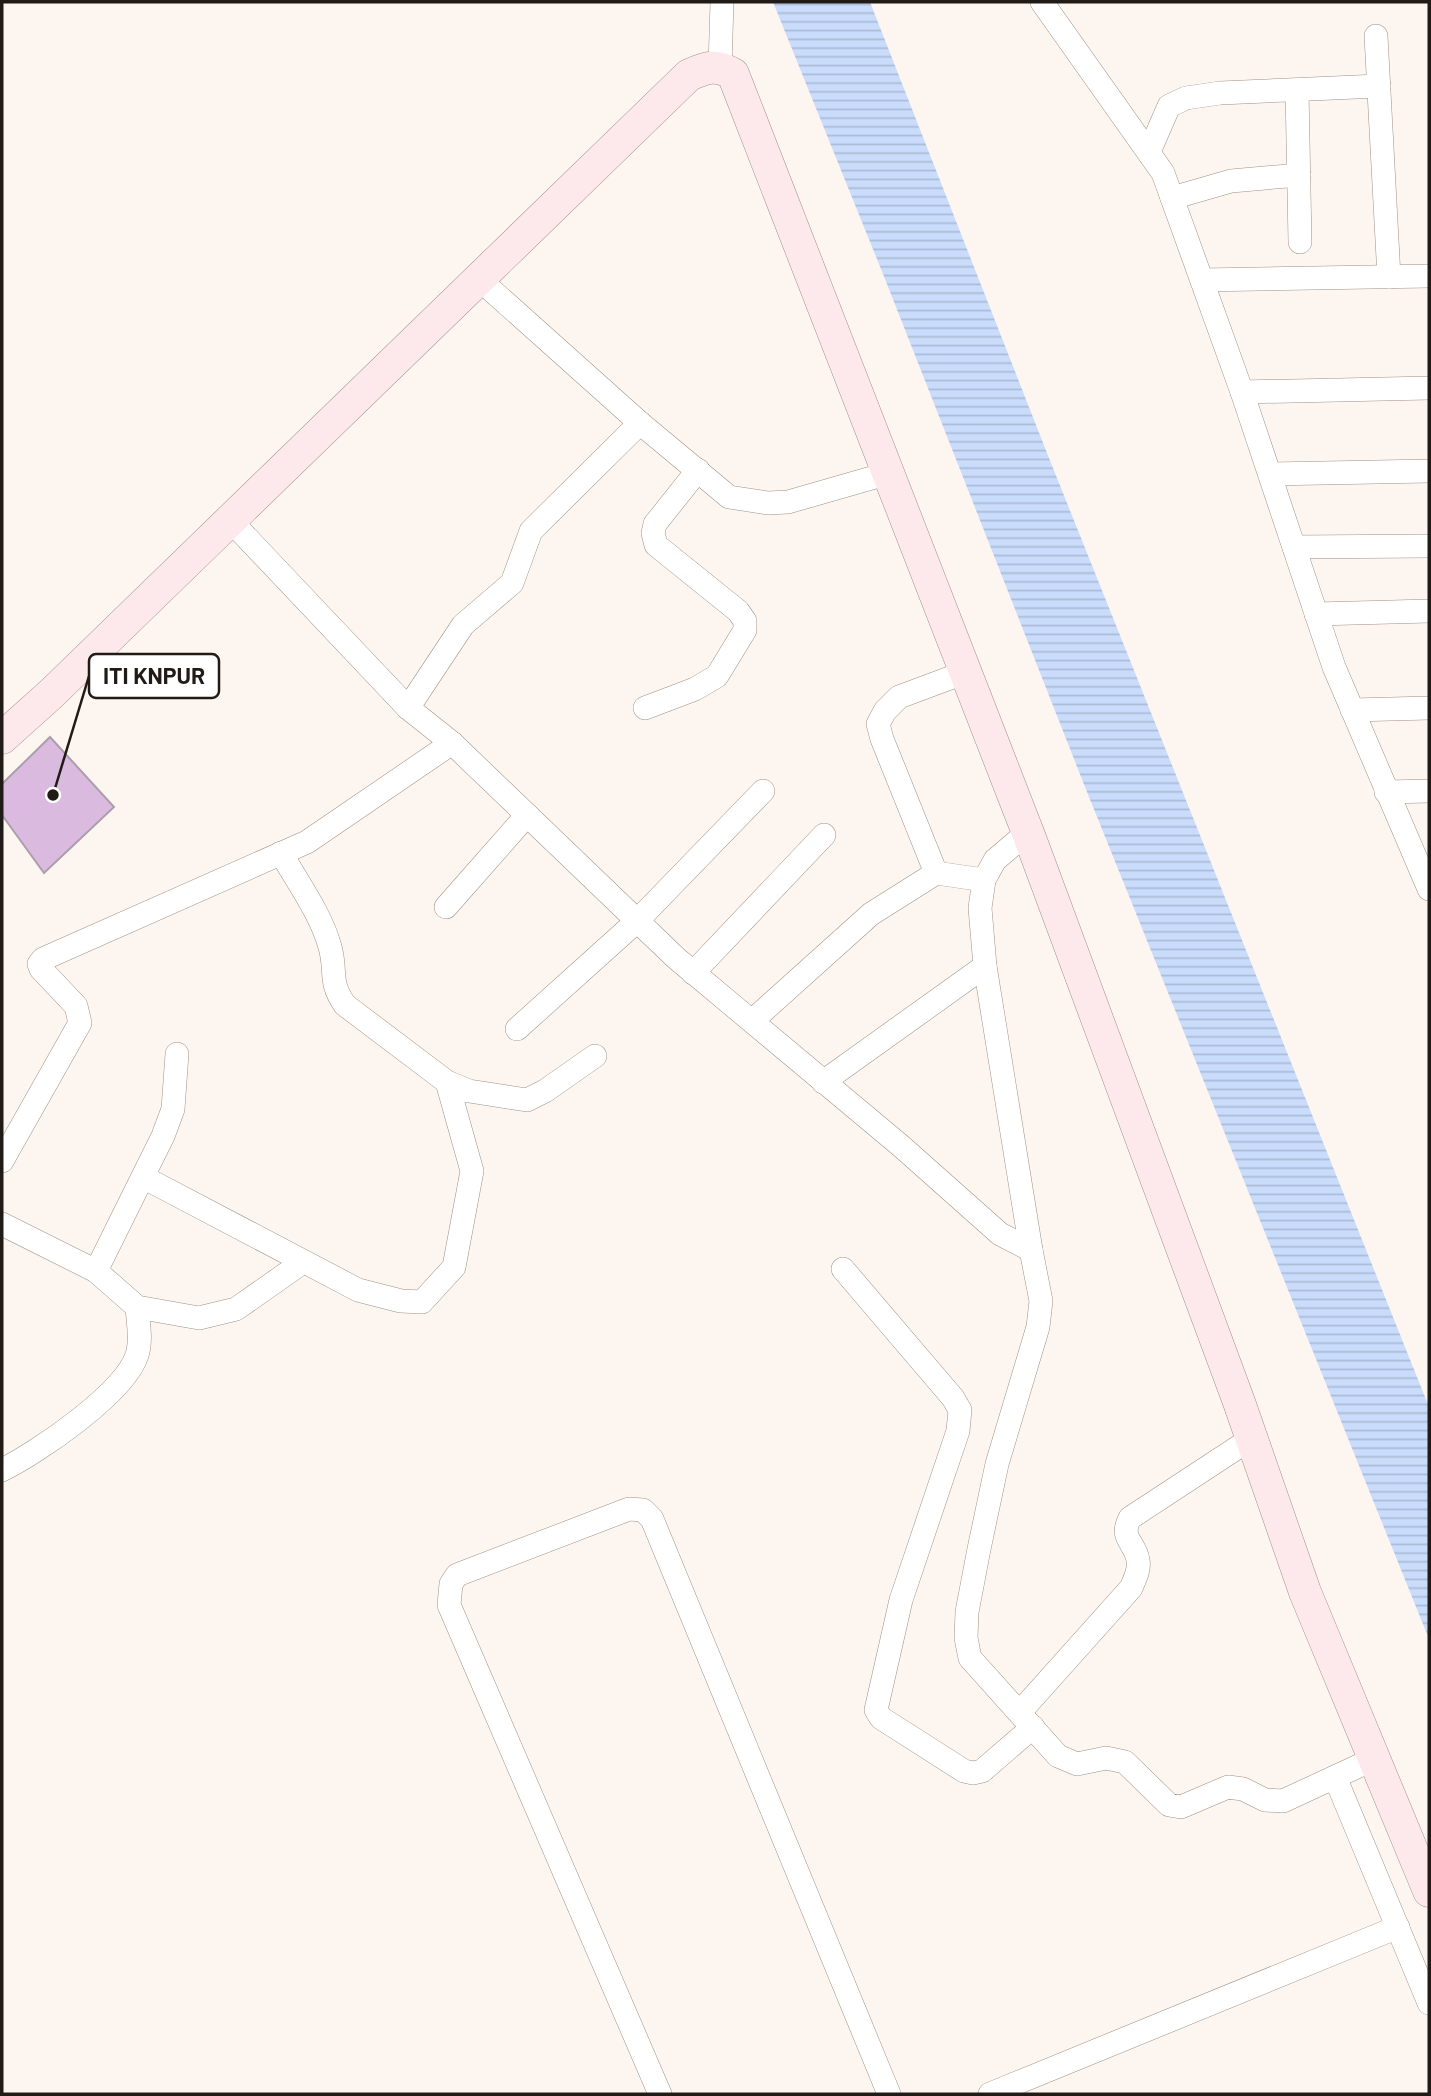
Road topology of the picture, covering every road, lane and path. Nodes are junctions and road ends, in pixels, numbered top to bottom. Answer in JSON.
{"nodes":[{"id":1,"x":722,"y":2,"type":"edge"},
{"id":2,"x":1042,"y":2,"type":"edge"},
{"id":3,"x":1376,"y":36,"type":"dead end"},
{"id":4,"x":720,"y":67,"type":"junction"},
{"id":5,"x":1378,"y":86,"type":"junction"},
{"id":6,"x":1297,"y":90,"type":"junction"},
{"id":7,"x":1149,"y":152,"type":"junction"},
{"id":8,"x":1299,"y":175,"type":"junction"},
{"id":9,"x":1172,"y":198,"type":"junction"},
{"id":10,"x":1300,"y":242,"type":"dead end"},
{"id":11,"x":1429,"y":276,"type":"edge"},
{"id":12,"x":1389,"y":277,"type":"junction"},
{"id":13,"x":479,"y":279,"type":"junction"},
{"id":14,"x":1202,"y":280,"type":"junction"},
{"id":15,"x":1429,"y":388,"type":"edge"},
{"id":16,"x":1242,"y":392,"type":"junction"},
{"id":17,"x":640,"y":422,"type":"junction"},
{"id":18,"x":698,"y":470,"type":"junction"},
{"id":19,"x":1429,"y":471,"type":"edge"},
{"id":20,"x":889,"y":473,"type":"junction"},
{"id":21,"x":1270,"y":474,"type":"junction"},
{"id":22,"x":230,"y":520,"type":"junction"},
{"id":23,"x":1429,"y":546,"type":"edge"},
{"id":24,"x":1294,"y":547,"type":"junction"},
{"id":25,"x":1429,"y":611,"type":"edge"},
{"id":26,"x":1316,"y":614,"type":"junction"},
{"id":27,"x":966,"y":672,"type":"junction"},
{"id":28,"x":408,"y":708,"type":"junction"},
{"id":29,"x":645,"y":708,"type":"dead end"},
{"id":30,"x":1429,"y":708,"type":"edge"},
{"id":31,"x":1352,"y":710,"type":"junction"},
{"id":32,"x":2,"y":738,"type":"edge"},
{"id":33,"x":452,"y":743,"type":"junction"},
{"id":34,"x":763,"y":791,"type":"dead end"},
{"id":35,"x":1429,"y":791,"type":"edge"},
{"id":36,"x":1386,"y":792,"type":"junction"},
{"id":37,"x":527,"y":815,"type":"junction"},
{"id":38,"x":1028,"y":832,"type":"junction"},
{"id":39,"x":824,"y":835,"type":"dead end"},
{"id":40,"x":281,"y":853,"type":"junction"},
{"id":41,"x":936,"y":873,"type":"junction"},
{"id":42,"x":984,"y":880,"type":"junction"},
{"id":43,"x":1428,"y":883,"type":"edge"},
{"id":44,"x":446,"y":907,"type":"dead end"},
{"id":45,"x":637,"y":921,"type":"junction"},
{"id":46,"x":985,"y":966,"type":"junction"},
{"id":47,"x":694,"y":973,"type":"junction"},
{"id":48,"x":752,"y":1021,"type":"junction"},
{"id":49,"x":517,"y":1029,"type":"dead end"},
{"id":50,"x":177,"y":1054,"type":"dead end"},
{"id":51,"x":595,"y":1056,"type":"dead end"},
{"id":52,"x":447,"y":1082,"type":"junction"},
{"id":53,"x":823,"y":1082,"type":"junction"},
{"id":54,"x":2,"y":1161,"type":"edge"},
{"id":55,"x":143,"y":1177,"type":"junction"},
{"id":56,"x":2,"y":1224,"type":"edge"},
{"id":57,"x":1031,"y":1250,"type":"junction"},
{"id":58,"x":303,"y":1262,"type":"junction"},
{"id":59,"x":843,"y":1269,"type":"dead end"},
{"id":60,"x":96,"y":1271,"type":"junction"},
{"id":61,"x":137,"y":1307,"type":"junction"},
{"id":62,"x":1252,"y":1438,"type":"junction"},
{"id":63,"x":2,"y":1470,"type":"edge"},
{"id":64,"x":1026,"y":1720,"type":"junction"},
{"id":65,"x":1376,"y":1758,"type":"junction"},
{"id":66,"x":1335,"y":1777,"type":"junction"},
{"id":67,"x":1429,"y":1891,"type":"edge"},
{"id":68,"x":1398,"y":1927,"type":"junction"},
{"id":69,"x":1429,"y":2003,"type":"edge"},
{"id":70,"x":660,"y":2094,"type":"edge"},
{"id":71,"x":889,"y":2094,"type":"edge"},
{"id":72,"x":990,"y":2094,"type":"edge"}],
"edges":[{"from":1,"to":4,"type":"street"},
{"from":2,"to":7,"type":"street"},
{"from":3,"to":5,"type":"street"},
{"from":4,"to":13,"type":"street"},
{"from":4,"to":20,"type":"street"},
{"from":5,"to":6,"type":"street"},
{"from":5,"to":12,"type":"street"},
{"from":6,"to":7,"type":"street"},
{"from":6,"to":8,"type":"street"},
{"from":7,"to":9,"type":"street"},
{"from":8,"to":9,"type":"street"},
{"from":8,"to":10,"type":"street"},
{"from":9,"to":14,"type":"street"},
{"from":11,"to":12,"type":"street"},
{"from":12,"to":14,"type":"street"},
{"from":13,"to":17,"type":"street"},
{"from":13,"to":22,"type":"street"},
{"from":14,"to":16,"type":"street"},
{"from":15,"to":16,"type":"street"},
{"from":16,"to":21,"type":"street"},
{"from":17,"to":18,"type":"street"},
{"from":17,"to":28,"type":"street"},
{"from":18,"to":20,"type":"street"},
{"from":18,"to":29,"type":"street"},
{"from":19,"to":21,"type":"street"},
{"from":20,"to":27,"type":"street"},
{"from":21,"to":24,"type":"street"},
{"from":22,"to":28,"type":"street"},
{"from":22,"to":32,"type":"street"},
{"from":23,"to":24,"type":"street"},
{"from":24,"to":26,"type":"street"},
{"from":25,"to":26,"type":"street"},
{"from":26,"to":31,"type":"street"},
{"from":27,"to":38,"type":"street"},
{"from":27,"to":41,"type":"street"},
{"from":28,"to":33,"type":"street"},
{"from":30,"to":31,"type":"street"},
{"from":31,"to":36,"type":"street"},
{"from":33,"to":37,"type":"street"},
{"from":33,"to":40,"type":"street"},
{"from":34,"to":45,"type":"street"},
{"from":35,"to":36,"type":"street"},
{"from":36,"to":43,"type":"street"},
{"from":37,"to":44,"type":"street"},
{"from":37,"to":45,"type":"street"},
{"from":38,"to":42,"type":"street"},
{"from":38,"to":62,"type":"street"},
{"from":39,"to":47,"type":"street"},
{"from":40,"to":52,"type":"street"},
{"from":40,"to":54,"type":"street"},
{"from":41,"to":42,"type":"street"},
{"from":41,"to":48,"type":"street"},
{"from":42,"to":46,"type":"street"},
{"from":45,"to":47,"type":"street"},
{"from":45,"to":49,"type":"street"},
{"from":46,"to":53,"type":"street"},
{"from":46,"to":57,"type":"street"},
{"from":47,"to":48,"type":"street"},
{"from":48,"to":53,"type":"street"},
{"from":50,"to":55,"type":"street"},
{"from":51,"to":52,"type":"street"},
{"from":52,"to":58,"type":"street"},
{"from":53,"to":57,"type":"street"},
{"from":55,"to":58,"type":"street"},
{"from":55,"to":60,"type":"street"},
{"from":56,"to":60,"type":"street"},
{"from":57,"to":64,"type":"street"},
{"from":58,"to":61,"type":"street"},
{"from":59,"to":64,"type":"street"},
{"from":60,"to":61,"type":"street"},
{"from":61,"to":63,"type":"street"},
{"from":62,"to":64,"type":"street"},
{"from":62,"to":65,"type":"street"},
{"from":64,"to":66,"type":"street"},
{"from":65,"to":66,"type":"street"},
{"from":65,"to":67,"type":"street"},
{"from":66,"to":68,"type":"street"},
{"from":68,"to":69,"type":"street"},
{"from":68,"to":72,"type":"street"},
{"from":70,"to":71,"type":"street"}]}
